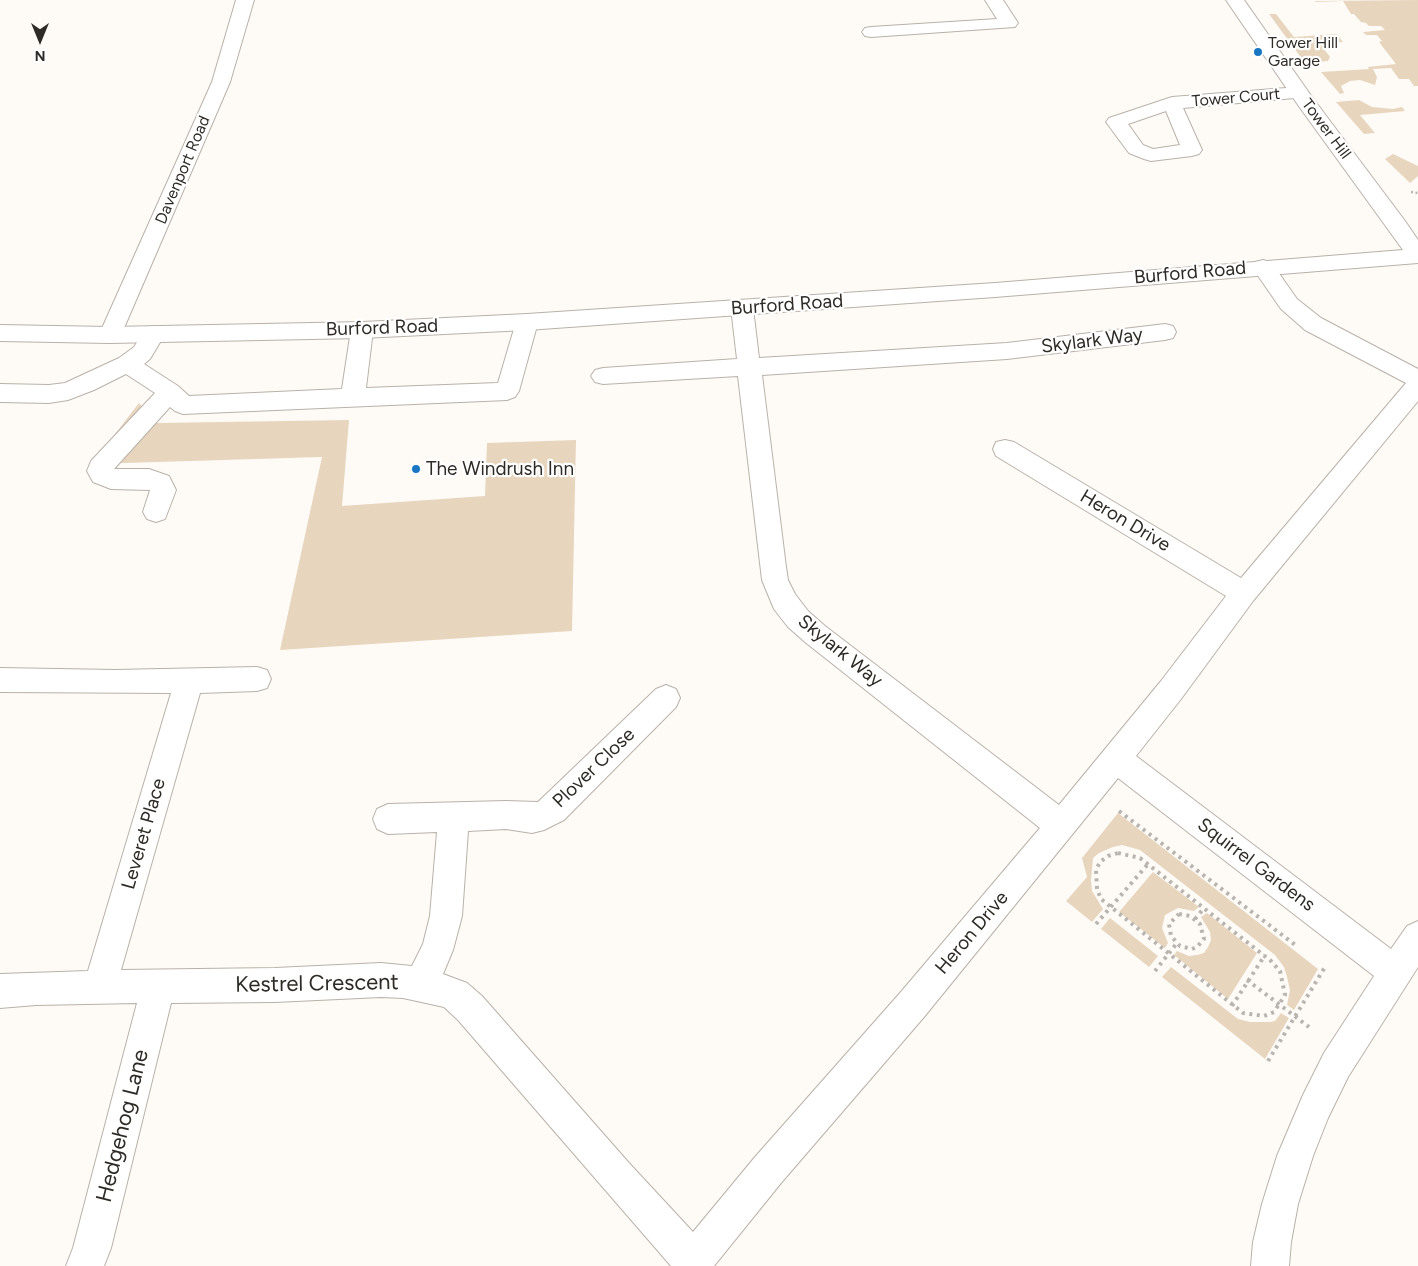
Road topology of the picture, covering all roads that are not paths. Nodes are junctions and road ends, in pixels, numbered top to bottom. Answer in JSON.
{"nodes":[{"id":1,"x":245,"y":0,"type":"edge"},
{"id":2,"x":994,"y":0,"type":"edge"},
{"id":3,"x":1235,"y":0,"type":"edge"},
{"id":4,"x":871,"y":32,"type":"dead end"},
{"id":5,"x":1299,"y":93,"type":"junction"},
{"id":6,"x":1172,"y":103,"type":"dead end"},
{"id":7,"x":1418,"y":256,"type":"edge"},
{"id":8,"x":1264,"y":267,"type":"junction"},
{"id":9,"x":742,"y":308,"type":"junction"},
{"id":10,"x":527,"y":322,"type":"junction"},
{"id":11,"x":362,"y":330,"type":"junction"},
{"id":12,"x":1164,"y":332,"type":"dead end"},
{"id":13,"x":0,"y":333,"type":"edge"},
{"id":14,"x":154,"y":334,"type":"junction"},
{"id":15,"x":110,"y":335,"type":"junction"},
{"id":16,"x":127,"y":364,"type":"junction"},
{"id":17,"x":750,"y":368,"type":"junction"},
{"id":18,"x":603,"y":376,"type":"dead end"},
{"id":19,"x":1418,"y":379,"type":"edge"},
{"id":20,"x":1418,"y":385,"type":"edge"},
{"id":21,"x":170,"y":392,"type":"junction"},
{"id":22,"x":0,"y":393,"type":"edge"},
{"id":23,"x":353,"y":397,"type":"junction"},
{"id":24,"x":1005,"y":449,"type":"dead end"},
{"id":25,"x":156,"y":512,"type":"dead end"},
{"id":26,"x":1244,"y":592,"type":"junction"},
{"id":27,"x":257,"y":679,"type":"dead end"},
{"id":28,"x":0,"y":680,"type":"edge"},
{"id":29,"x":189,"y":681,"type":"junction"},
{"id":30,"x":666,"y":698,"type":"dead end"},
{"id":31,"x":1116,"y":758,"type":"junction"},
{"id":32,"x":454,"y":816,"type":"junction"},
{"id":33,"x":388,"y":819,"type":"dead end"},
{"id":34,"x":1061,"y":826,"type":"junction"},
{"id":35,"x":1418,"y":937,"type":"edge"},
{"id":36,"x":1395,"y":972,"type":"junction"},
{"id":37,"x":420,"y":984,"type":"junction"},
{"id":38,"x":158,"y":986,"type":"junction"},
{"id":39,"x":100,"y":987,"type":"junction"},
{"id":40,"x":0,"y":991,"type":"edge"},
{"id":41,"x":692,"y":1264,"type":"edge"},
{"id":42,"x":85,"y":1266,"type":"edge"},
{"id":43,"x":1270,"y":1266,"type":"edge"}],
"edges":[{"from":1,"to":15,"type":"street","name":"Davenport Road"},
{"from":2,"to":4,"type":"street"},
{"from":3,"to":5,"type":"street","name":"Tower Hill"},
{"from":5,"to":6,"type":"street","name":"Tower Court"},
{"from":5,"to":7,"type":"street","name":"Tower Hill"},
{"from":7,"to":8,"type":"street","name":"Burford Road"},
{"from":8,"to":9,"type":"street","name":"Burford Road"},
{"from":8,"to":19,"type":"street"},
{"from":9,"to":10,"type":"street","name":"Burford Road"},
{"from":9,"to":17,"type":"street","name":"Skylark Way"},
{"from":10,"to":11,"type":"street","name":"Burford Road"},
{"from":10,"to":23,"type":"street"},
{"from":11,"to":14,"type":"street","name":"Burford Road"},
{"from":11,"to":23,"type":"street"},
{"from":12,"to":17,"type":"street","name":"Skylark Way"},
{"from":13,"to":15,"type":"street","name":"Burford Road"},
{"from":14,"to":15,"type":"street","name":"Burford Road"},
{"from":14,"to":16,"type":"street"},
{"from":16,"to":21,"type":"street"},
{"from":16,"to":22,"type":"street"},
{"from":17,"to":18,"type":"street","name":"Skylark Way"},
{"from":17,"to":34,"type":"street","name":"Skylark Way"},
{"from":20,"to":26,"type":"street","name":"Heron Drive"},
{"from":21,"to":23,"type":"street"},
{"from":21,"to":25,"type":"street"},
{"from":24,"to":26,"type":"street","name":"Heron Drive"},
{"from":26,"to":31,"type":"street","name":"Heron Drive"},
{"from":27,"to":29,"type":"street"},
{"from":28,"to":29,"type":"street"},
{"from":29,"to":39,"type":"street","name":"Leveret Place"},
{"from":30,"to":32,"type":"street","name":"Plover Close"},
{"from":31,"to":34,"type":"street","name":"Heron Drive"},
{"from":31,"to":36,"type":"street","name":"Squirrel Gardens"},
{"from":32,"to":33,"type":"street","name":"Plover Close"},
{"from":32,"to":37,"type":"street"},
{"from":34,"to":41,"type":"street","name":"Heron Drive"},
{"from":35,"to":36,"type":"street"},
{"from":36,"to":43,"type":"street"},
{"from":37,"to":38,"type":"street","name":"Kestrel Crescent"},
{"from":37,"to":41,"type":"street","name":"Kestrel Crescent"},
{"from":38,"to":39,"type":"street","name":"Kestrel Crescent"},
{"from":38,"to":42,"type":"street","name":"Hedgehog Lane"},
{"from":39,"to":40,"type":"street","name":"Kestrel Crescent"}]}
